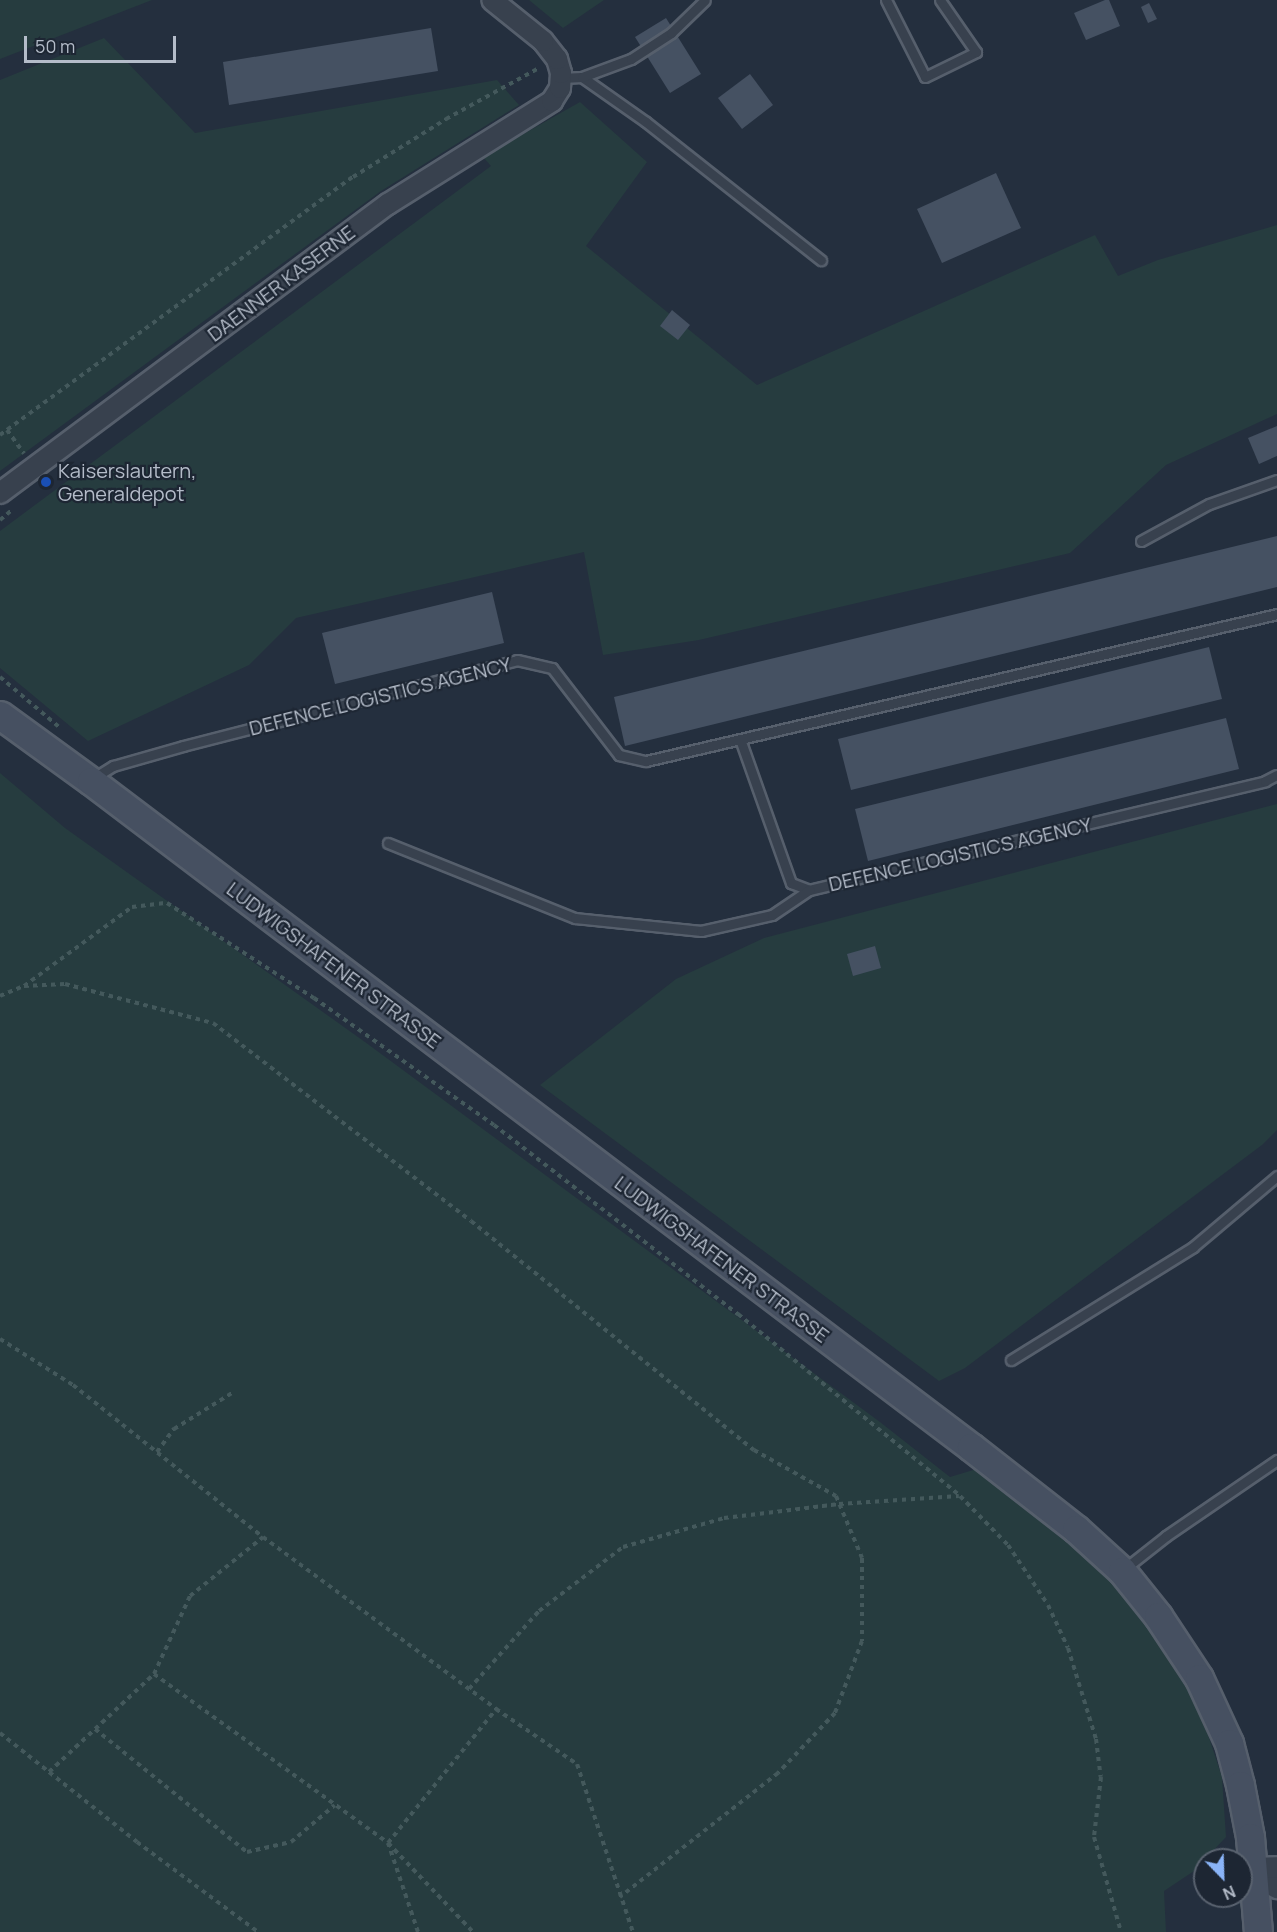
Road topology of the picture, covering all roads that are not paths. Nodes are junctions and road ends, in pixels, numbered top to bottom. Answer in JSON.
{"nodes":[{"id":1,"x":492,"y":0,"type":"edge"},
{"id":2,"x":705,"y":0,"type":"edge"},
{"id":3,"x":886,"y":0,"type":"edge"},
{"id":4,"x":940,"y":0,"type":"edge"},
{"id":5,"x":582,"y":77,"type":"junction"},
{"id":6,"x":561,"y":78,"type":"junction"},
{"id":7,"x":821,"y":260,"type":"dead end"},
{"id":8,"x":1277,"y":480,"type":"edge"},
{"id":9,"x":0,"y":494,"type":"edge"},
{"id":10,"x":1141,"y":541,"type":"dead end"},
{"id":11,"x":1277,"y":614,"type":"edge"},
{"id":12,"x":0,"y":715,"type":"edge"},
{"id":13,"x":740,"y":739,"type":"junction"},
{"id":14,"x":1277,"y":775,"type":"edge"},
{"id":15,"x":91,"y":781,"type":"junction"},
{"id":16,"x":388,"y":843,"type":"dead end"},
{"id":17,"x":809,"y":890,"type":"junction"},
{"id":18,"x":1277,"y":1176,"type":"edge"},
{"id":19,"x":1011,"y":1360,"type":"dead end"},
{"id":20,"x":1277,"y":1460,"type":"edge"},
{"id":21,"x":1122,"y":1571,"type":"junction"},
{"id":22,"x":1265,"y":1867,"type":"edge"},
{"id":23,"x":1277,"y":1888,"type":"edge"},
{"id":24,"x":1258,"y":1932,"type":"edge"}],
"edges":[{"from":1,"to":6,"type":"street"},
{"from":2,"to":5,"type":"lane"},
{"from":3,"to":4,"type":"lane"},
{"from":5,"to":6,"type":"lane"},
{"from":5,"to":7,"type":"lane"},
{"from":6,"to":9,"type":"street","name":"DAENNER KASERNE"},
{"from":8,"to":10,"type":"lane"},
{"from":11,"to":13,"type":"lane","name":"DEFENCE LOGISTICS AGENCY"},
{"from":12,"to":15,"type":"street","name":"LUDWIGSHAFENER STRASSE"},
{"from":13,"to":15,"type":"lane","name":"DEFENCE LOGISTICS AGENCY"},
{"from":13,"to":17,"type":"lane","name":"DEFENCE LOGISTICS AGENCY"},
{"from":14,"to":17,"type":"lane","name":"DEFENCE LOGISTICS AGENCY"},
{"from":15,"to":21,"type":"street","name":"LUDWIGSHAFENER STRASSE"},
{"from":16,"to":17,"type":"lane"},
{"from":18,"to":19,"type":"lane"},
{"from":20,"to":21,"type":"lane"},
{"from":21,"to":22,"type":"street","name":"LUDWIGSHAFENER STRASSE"},
{"from":22,"to":23,"type":"street"},
{"from":22,"to":24,"type":"street","name":"LUDWIGSHAFENER STRASSE"}]}
